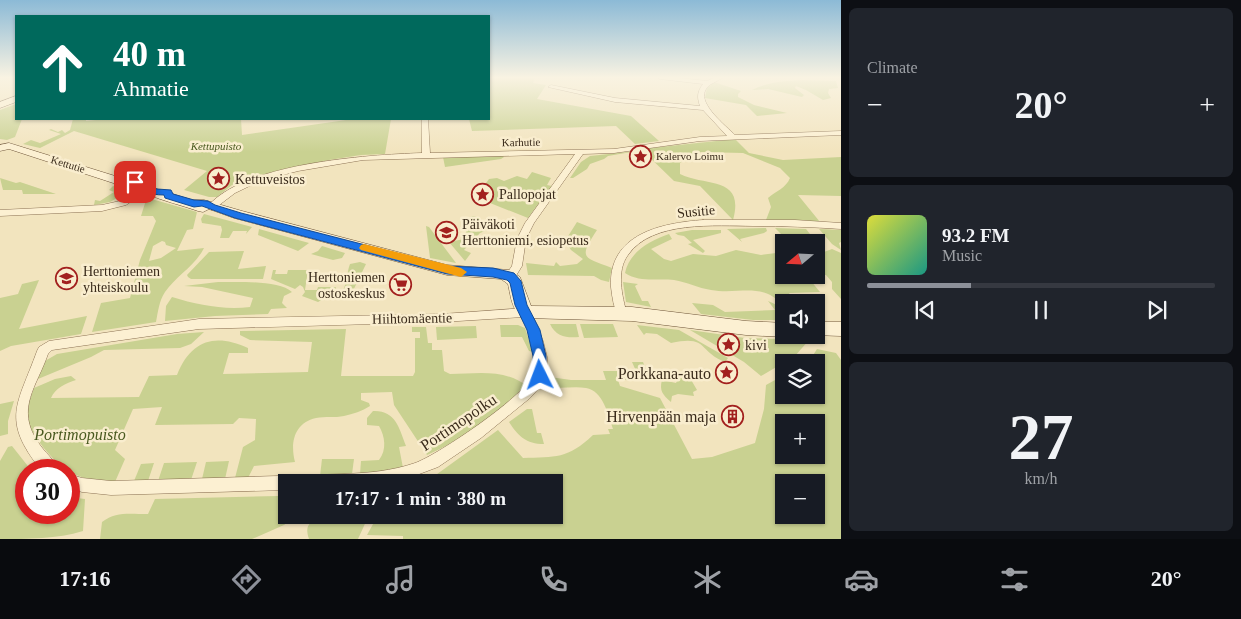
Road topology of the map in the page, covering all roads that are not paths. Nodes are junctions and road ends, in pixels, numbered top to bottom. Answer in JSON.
{"nodes":[{"id":1,"x":639,"y":102,"type":"edge"},
{"id":2,"x":702,"y":102,"type":"edge"},
{"id":3,"x":705,"y":108,"type":"junction"},
{"id":4,"x":425,"y":120,"type":"edge"},
{"id":5,"x":841,"y":133,"type":"edge"},
{"id":6,"x":732,"y":138,"type":"junction"},
{"id":7,"x":3,"y":146,"type":"edge"},
{"id":8,"x":580,"y":152,"type":"junction"},
{"id":9,"x":426,"y":155,"type":"junction"},
{"id":10,"x":153,"y":191,"type":"junction"},
{"id":11,"x":211,"y":207,"type":"junction"},
{"id":12,"x":0,"y":213,"type":"edge"},
{"id":13,"x":841,"y":226,"type":"edge"},
{"id":14,"x":510,"y":276,"type":"junction"},
{"id":15,"x":526,"y":312,"type":"junction"},
{"id":16,"x":622,"y":314,"type":"junction"},
{"id":17,"x":825,"y":329,"type":"edge"},
{"id":18,"x":841,"y":329,"type":"edge"},
{"id":19,"x":775,"y":330,"type":"edge"},
{"id":20,"x":41,"y":459,"type":"edge"},
{"id":21,"x":401,"y":474,"type":"edge"},
{"id":22,"x":278,"y":482,"type":"edge"},
{"id":23,"x":80,"y":484,"type":"edge"}],
"edges":[{"from":1,"to":3,"type":"street"},
{"from":2,"to":3,"type":"street"},
{"from":3,"to":6,"type":"street"},
{"from":4,"to":9,"type":"street"},
{"from":5,"to":6,"type":"street","name":"Karhutie"},
{"from":6,"to":8,"type":"street","name":"Karhutie"},
{"from":7,"to":10,"type":"street","name":"Kettutie"},
{"from":8,"to":9,"type":"street","name":"Karhutie"},
{"from":8,"to":14,"type":"street"},
{"from":9,"to":11,"type":"street","name":"Karhutie"},
{"from":10,"to":11,"type":"street","name":"Kettutie"},
{"from":10,"to":12,"type":"street"},
{"from":11,"to":14,"type":"street","name":"Kettutie"},
{"from":13,"to":16,"type":"street","name":"Susitie"},
{"from":14,"to":15,"type":"street"},
{"from":15,"to":16,"type":"street","name":"Hiihtomäentie"},
{"from":15,"to":20,"type":"street","name":"Hiihtomäentie"},
{"from":15,"to":21,"type":"street","name":"Portimopolku"},
{"from":16,"to":19,"type":"street","name":"Hiihtomäentie"},
{"from":17,"to":18,"type":"street"},
{"from":22,"to":23,"type":"street","name":"Portimopolku"}]}
